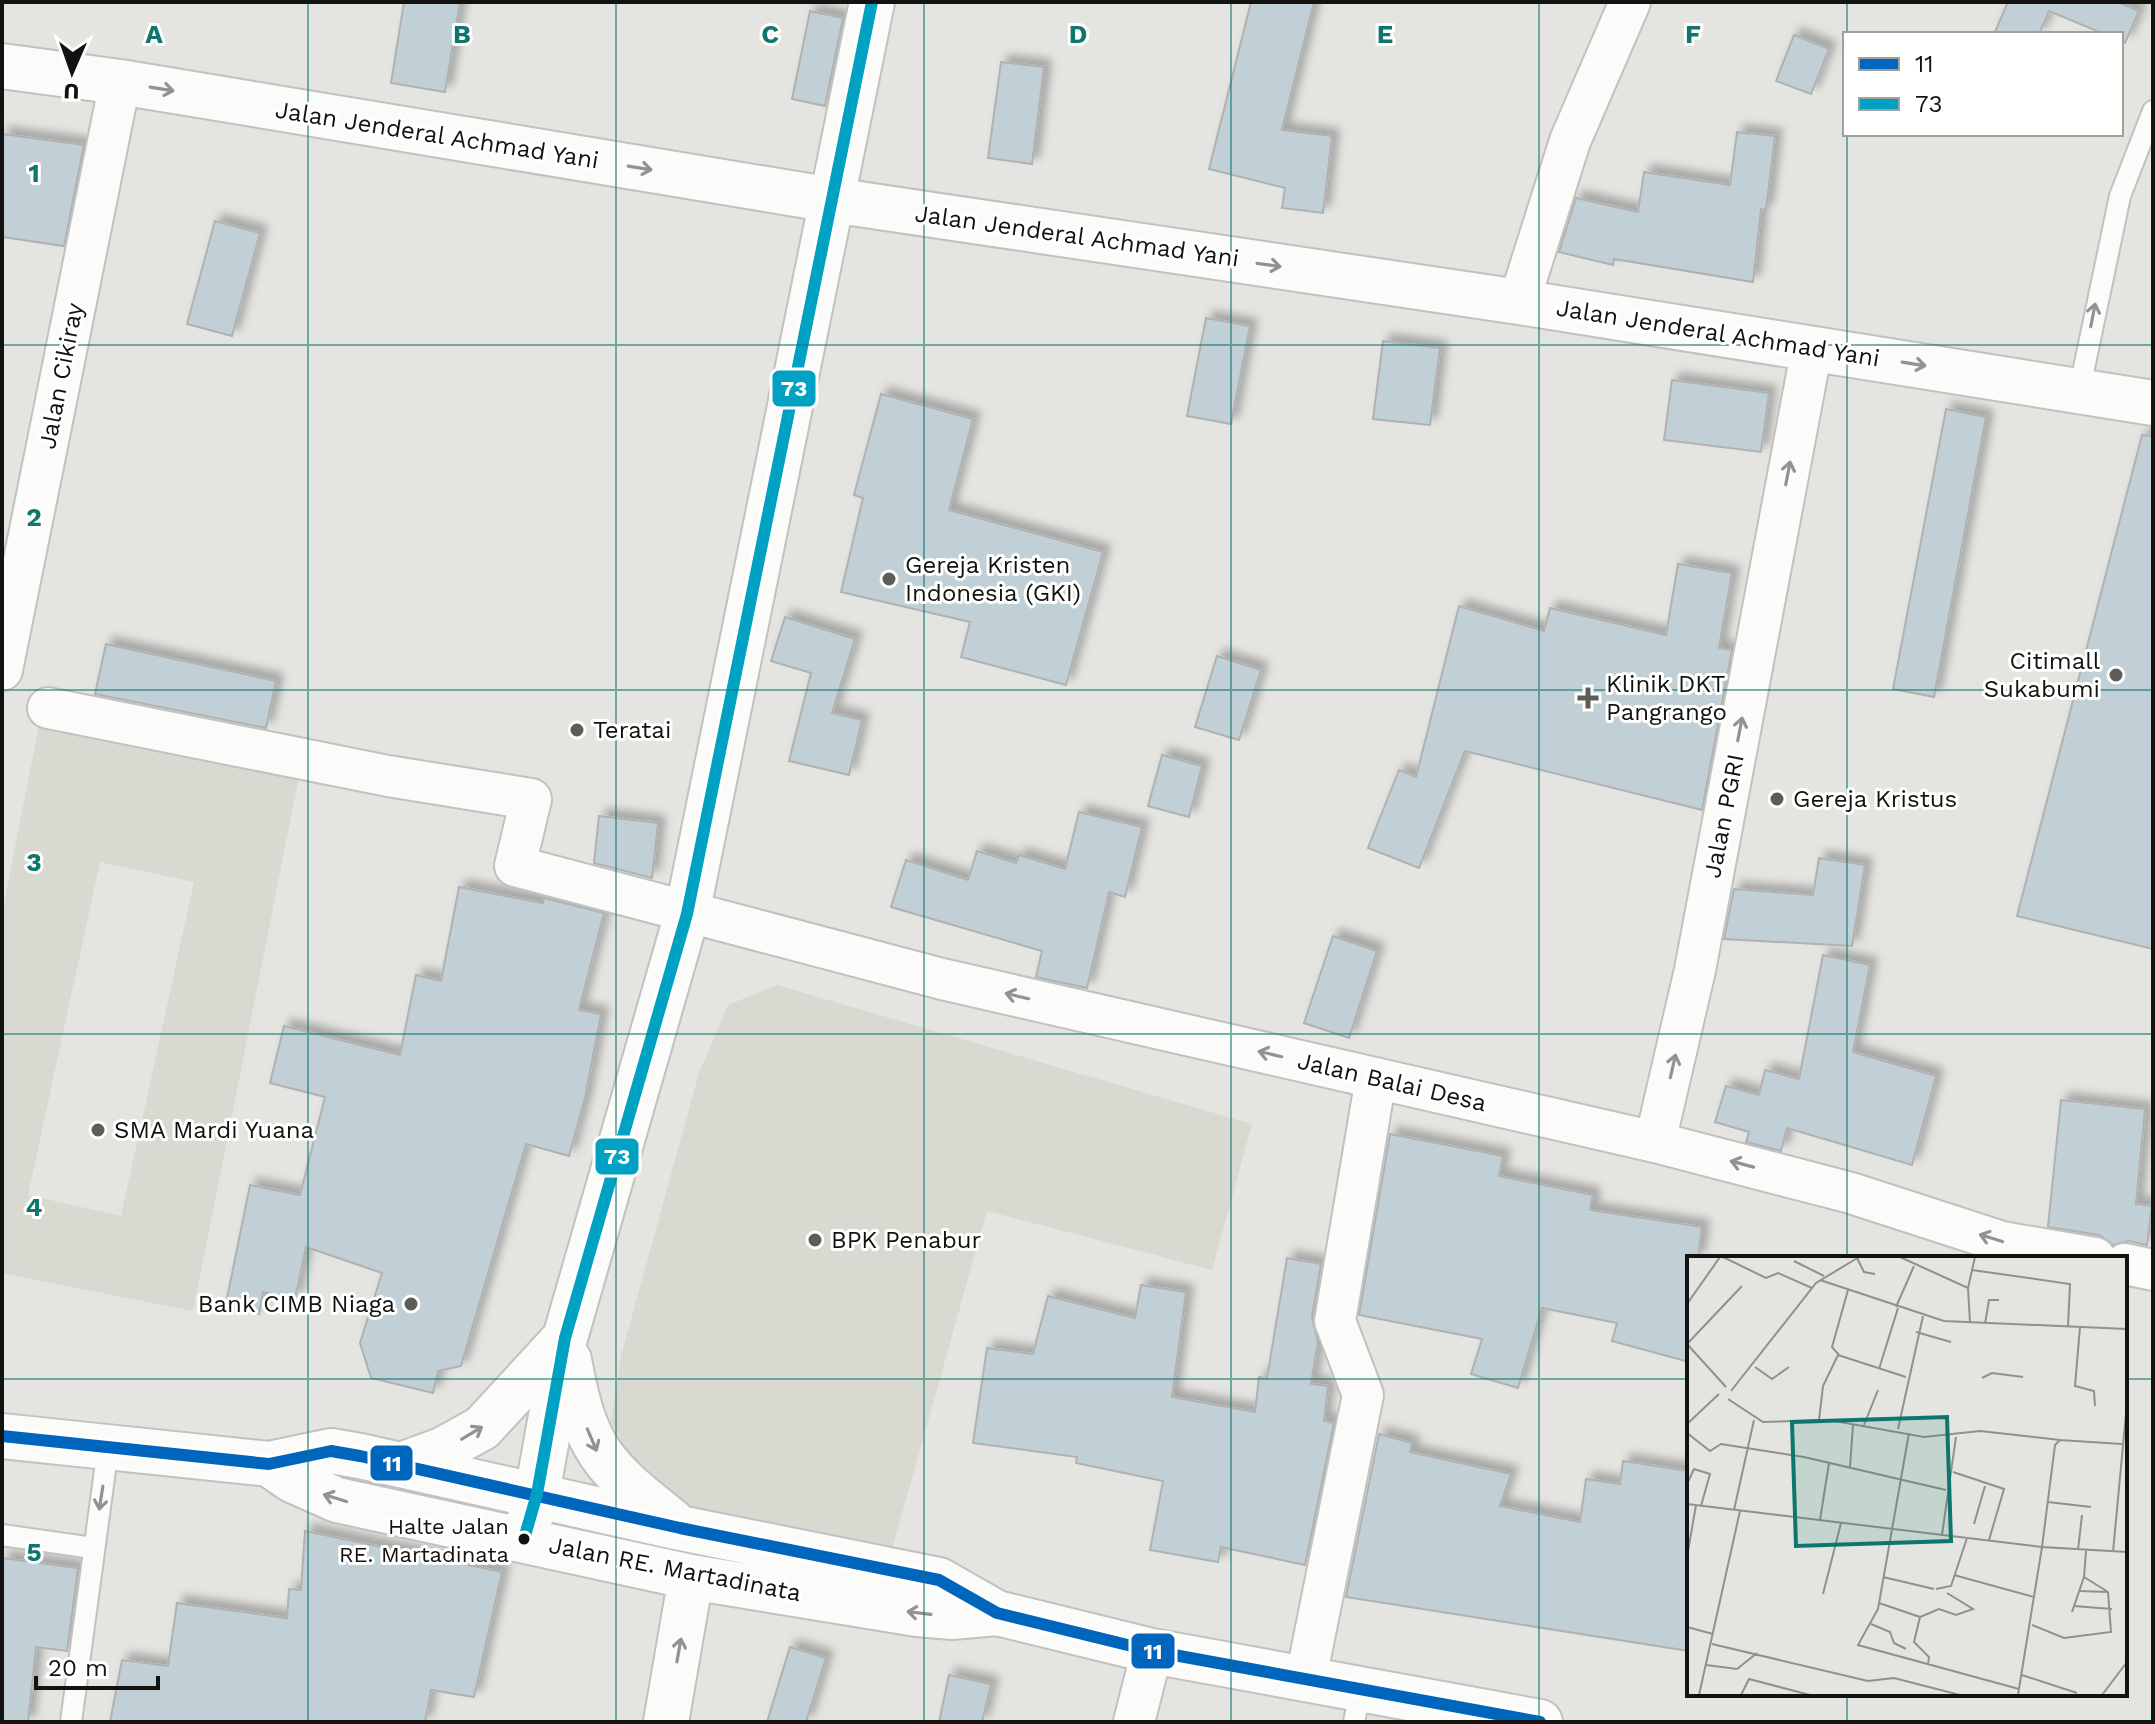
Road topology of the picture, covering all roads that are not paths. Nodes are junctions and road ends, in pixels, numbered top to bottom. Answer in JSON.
{"nodes":[{"id":1,"x":872,"y":2,"type":"edge"},
{"id":2,"x":1630,"y":2,"type":"edge"},
{"id":3,"x":2,"y":66,"type":"edge"},
{"id":4,"x":120,"y":82,"type":"junction"},
{"id":5,"x":2153,"y":111,"type":"edge"},
{"id":6,"x":832,"y":200,"type":"junction"},
{"id":7,"x":1519,"y":302,"type":"junction"},
{"id":8,"x":1812,"y":348,"type":"junction"},
{"id":9,"x":2079,"y":392,"type":"junction"},
{"id":10,"x":2153,"y":403,"type":"edge"},
{"id":11,"x":2,"y":670,"type":"edge"},
{"id":12,"x":48,"y":708,"type":"dead end"},
{"id":13,"x":687,"y":914,"type":"junction"},
{"id":14,"x":1376,"y":1078,"type":"junction"},
{"id":15,"x":1655,"y":1142,"type":"junction"},
{"id":16,"x":2083,"y":1256,"type":"edge"},
{"id":17,"x":2127,"y":1264,"type":"edge"},
{"id":18,"x":2153,"y":1270,"type":"edge"},
{"id":19,"x":565,"y":1338,"type":"junction"},
{"id":20,"x":2,"y":1436,"type":"edge"},
{"id":21,"x":108,"y":1448,"type":"junction"},
{"id":22,"x":269,"y":1464,"type":"junction"},
{"id":23,"x":401,"y":1465,"type":"junction"},
{"id":24,"x":537,"y":1494,"type":"junction"},
{"id":25,"x":680,"y":1528,"type":"junction"},
{"id":26,"x":2,"y":1535,"type":"edge"},
{"id":27,"x":524,"y":1539,"type":"junction"},
{"id":28,"x":93,"y":1548,"type":"junction"},
{"id":29,"x":691,"y":1577,"type":"junction"},
{"id":30,"x":997,"y":1613,"type":"junction"},
{"id":31,"x":1152,"y":1651,"type":"junction"},
{"id":32,"x":1306,"y":1678,"type":"junction"},
{"id":33,"x":1358,"y":1704,"type":"edge"},
{"id":34,"x":1493,"y":1719,"type":"edge"},
{"id":35,"x":71,"y":1722,"type":"edge"},
{"id":36,"x":666,"y":1722,"type":"edge"},
{"id":37,"x":1134,"y":1722,"type":"edge"},
{"id":38,"x":1540,"y":1722,"type":"edge"}],
"edges":[{"from":1,"to":6,"type":"main road"},
{"from":2,"to":7,"type":"street"},
{"from":3,"to":4,"type":"main road","name":"Jalan Jenderal Achmad Yani"},
{"from":4,"to":6,"type":"main road","name":"Jalan Jenderal Achmad Yani","one_way":true},
{"from":4,"to":11,"type":"street","name":"Jalan Cikiray"},
{"from":9,"to":5,"type":"lane","one_way":true},
{"from":6,"to":7,"type":"main road","name":"Jalan Jenderal Achmad Yani","one_way":true},
{"from":6,"to":13,"type":"main road"},
{"from":7,"to":8,"type":"main road","name":"Jalan Jenderal Achmad Yani"},
{"from":8,"to":9,"type":"main road","name":"Jalan Jenderal Achmad Yani","one_way":true},
{"from":15,"to":8,"type":"street","name":"Jalan PGRI","one_way":true},
{"from":9,"to":10,"type":"main road","name":"Jalan Jenderal Achmad Yani"},
{"from":12,"to":13,"type":"street","name":"Jalan Balai Desa"},
{"from":14,"to":13,"type":"street","name":"Jalan Balai Desa","one_way":true},
{"from":13,"to":19,"type":"main road"},
{"from":14,"to":15,"type":"street","name":"Jalan Balai Desa"},
{"from":14,"to":32,"type":"street"},
{"from":16,"to":15,"type":"street","name":"Jalan Balai Desa","one_way":true},
{"from":17,"to":18,"type":"street"},
{"from":23,"to":19,"type":"main road","one_way":true},
{"from":19,"to":24,"type":"main road"},
{"from":19,"to":25,"type":"main road","one_way":true},
{"from":20,"to":21,"type":"main road","name":"Jalan RE. Martadinata"},
{"from":21,"to":22,"type":"main road","name":"Jalan RE. Martadinata"},
{"from":21,"to":28,"type":"lane","one_way":true},
{"from":22,"to":23,"type":"main road","name":"Jalan RE. Martadinata"},
{"from":27,"to":22,"type":"main road","name":"Jalan RE. Martadinata","one_way":true},
{"from":23,"to":24,"type":"main road","name":"Jalan RE. Martadinata"},
{"from":24,"to":25,"type":"main road","name":"Jalan RE. Martadinata"},
{"from":24,"to":27,"type":"main road"},
{"from":25,"to":30,"type":"main road","name":"Jalan RE. Martadinata"},
{"from":26,"to":28,"type":"lane"},
{"from":27,"to":29,"type":"main road","name":"Jalan RE. Martadinata"},
{"from":28,"to":35,"type":"lane"},
{"from":30,"to":29,"type":"main road","name":"Jalan RE. Martadinata","one_way":true},
{"from":36,"to":29,"type":"main road","one_way":true},
{"from":30,"to":31,"type":"main road","name":"Jalan RE. Martadinata"},
{"from":31,"to":32,"type":"main road","name":"Jalan RE. Martadinata"},
{"from":31,"to":37,"type":"street"},
{"from":32,"to":33,"type":"main road","name":"Jalan RE. Martadinata"},
{"from":33,"to":34,"type":"main road","name":"Jalan RE. Martadinata"},
{"from":34,"to":38,"type":"main road","name":"Jalan RE. Martadinata"}]}
